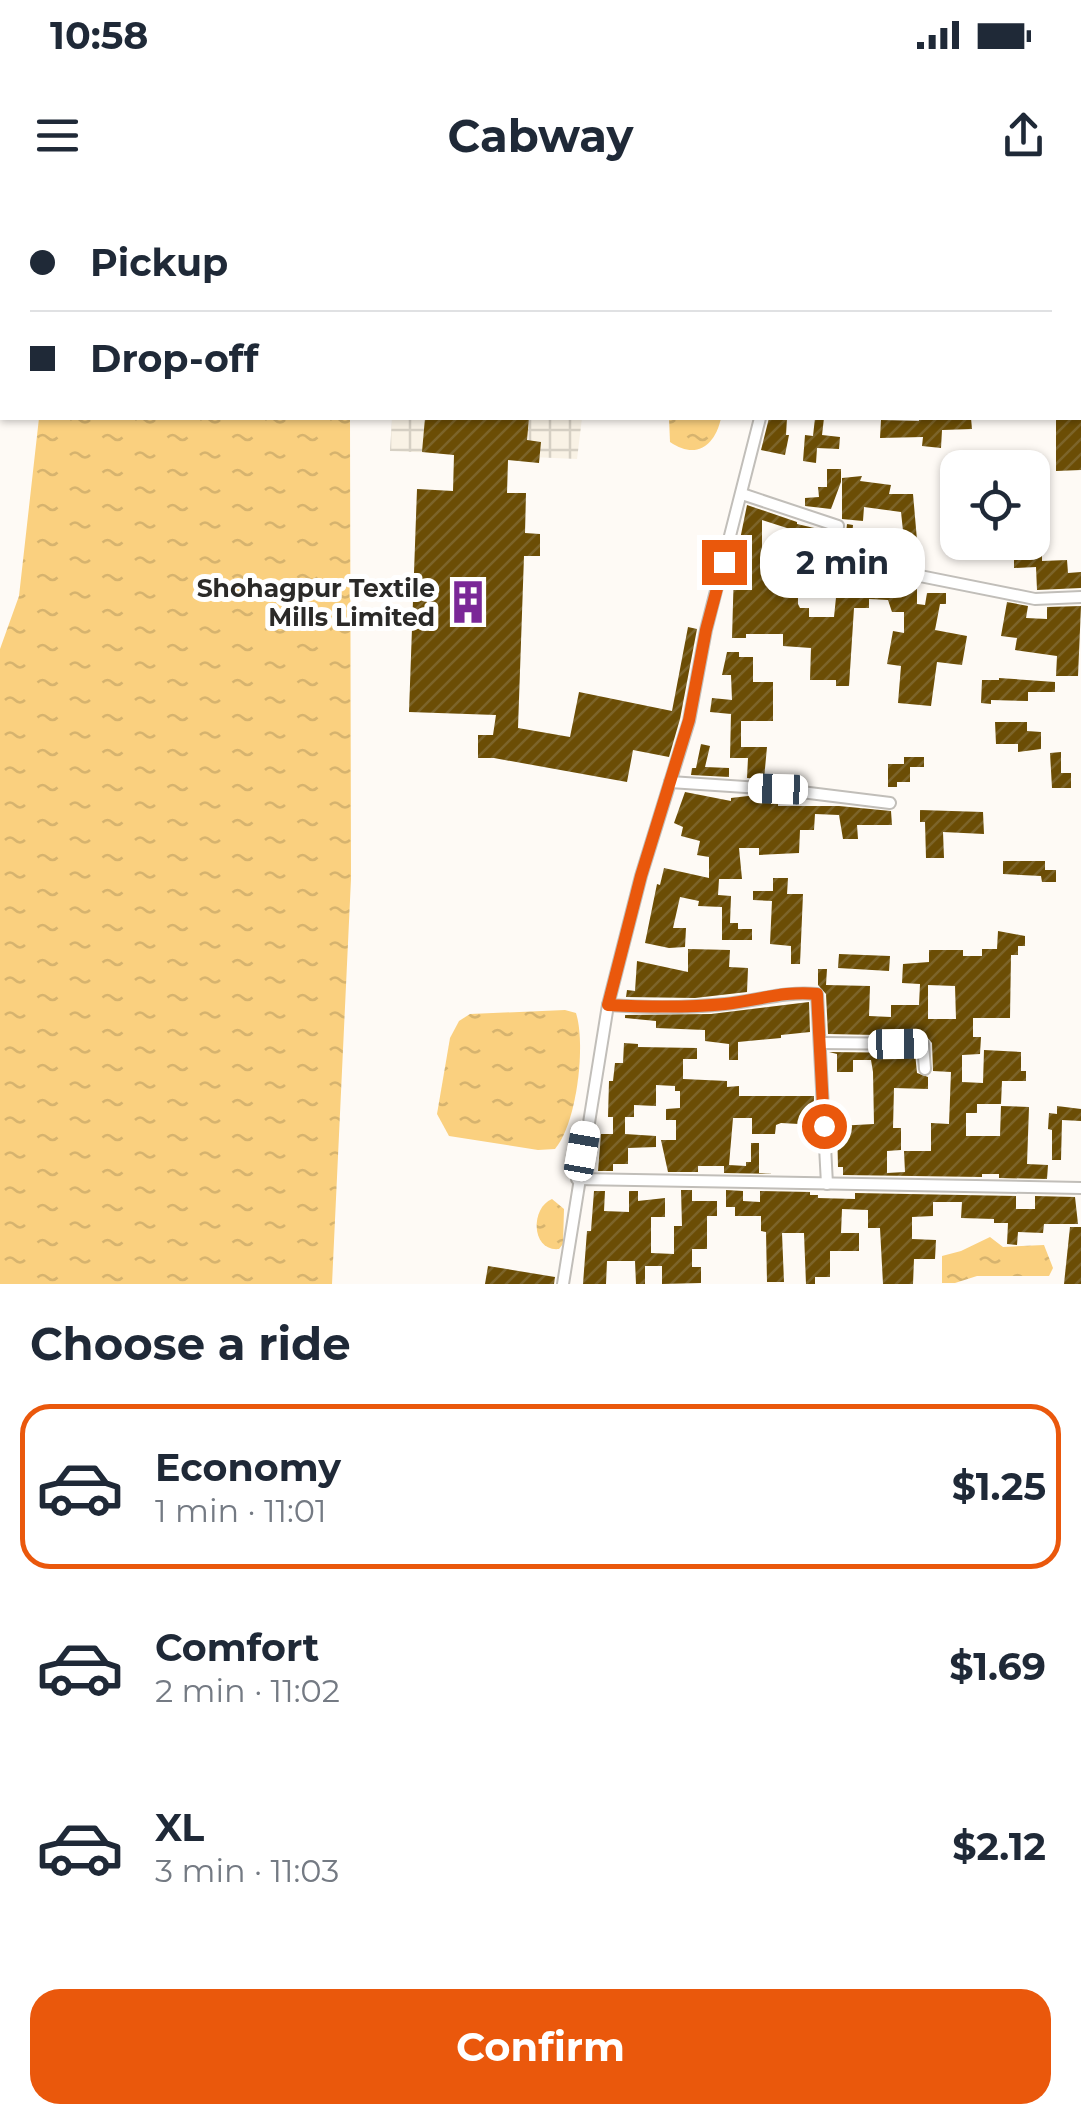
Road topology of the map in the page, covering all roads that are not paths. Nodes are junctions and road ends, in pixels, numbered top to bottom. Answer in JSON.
{"nodes":[{"id":1,"x":760,"y":420,"type":"edge"},
{"id":2,"x":742,"y":494,"type":"junction"},
{"id":3,"x":1081,"y":597,"type":"edge"},
{"id":4,"x":670,"y":782,"type":"junction"},
{"id":5,"x":890,"y":803,"type":"dead end"},
{"id":6,"x":608,"y":1005,"type":"junction"},
{"id":7,"x":820,"y":1043,"type":"junction"},
{"id":8,"x":925,"y":1070,"type":"dead end"},
{"id":9,"x":577,"y":1179,"type":"junction"},
{"id":10,"x":826,"y":1184,"type":"junction"},
{"id":11,"x":1081,"y":1188,"type":"edge"},
{"id":12,"x":563,"y":1284,"type":"edge"}],
"edges":[{"from":1,"to":2,"type":"street"},
{"from":2,"to":3,"type":"street"},
{"from":2,"to":4,"type":"street"},
{"from":4,"to":5,"type":"street"},
{"from":4,"to":6,"type":"street"},
{"from":6,"to":7,"type":"street"},
{"from":6,"to":9,"type":"street"},
{"from":7,"to":8,"type":"street"},
{"from":7,"to":10,"type":"street"},
{"from":9,"to":10,"type":"street"},
{"from":9,"to":12,"type":"street"},
{"from":10,"to":11,"type":"street"}]}
